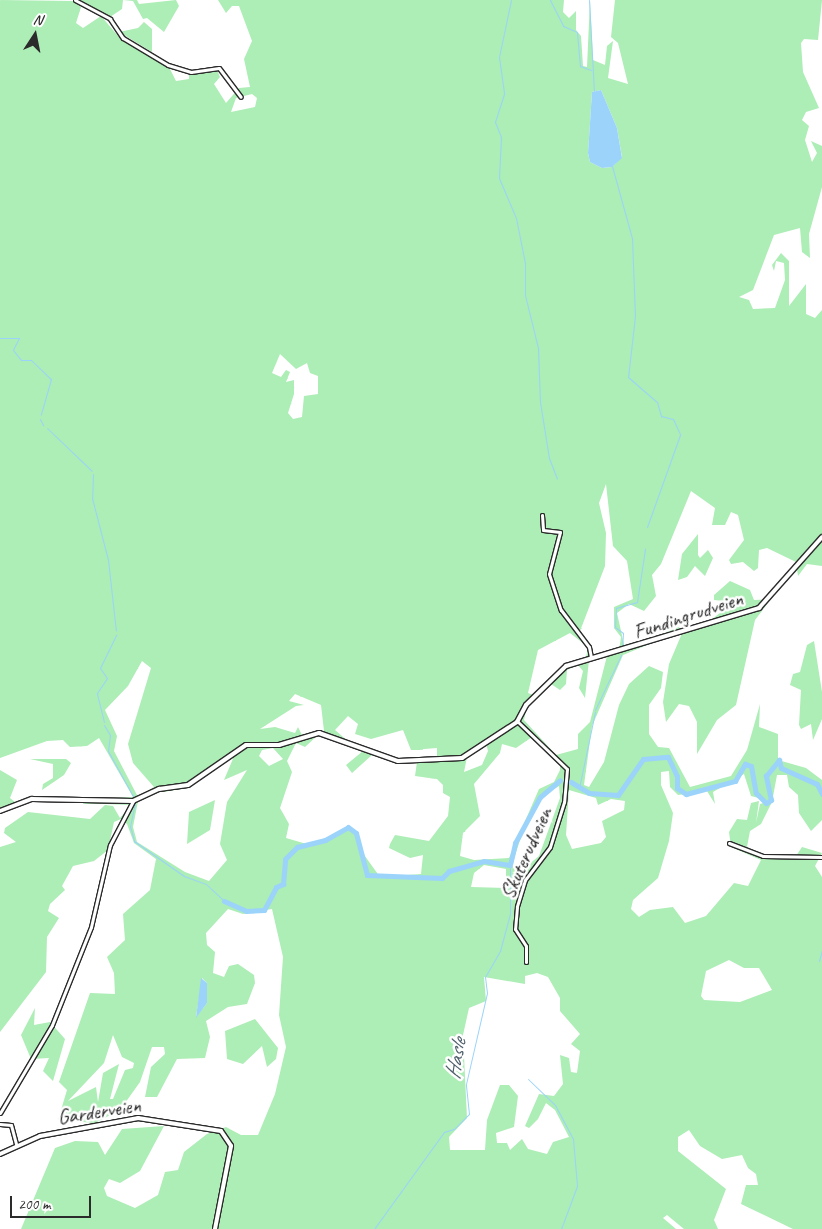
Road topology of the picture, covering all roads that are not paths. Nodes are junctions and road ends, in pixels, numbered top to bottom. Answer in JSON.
{"nodes":[{"id":1,"x":75,"y":0,"type":"edge"},
{"id":2,"x":241,"y":97,"type":"dead end"},
{"id":3,"x":542,"y":515,"type":"dead end"},
{"id":4,"x":822,"y":537,"type":"edge"},
{"id":5,"x":591,"y":658,"type":"junction"},
{"id":6,"x":518,"y":721,"type":"junction"},
{"id":7,"x":133,"y":801,"type":"junction"},
{"id":8,"x":0,"y":811,"type":"edge"},
{"id":9,"x":729,"y":843,"type":"dead end"},
{"id":10,"x":822,"y":857,"type":"edge"},
{"id":11,"x":526,"y":962,"type":"dead end"},
{"id":12,"x":0,"y":1113,"type":"edge"},
{"id":13,"x":0,"y":1124,"type":"edge"},
{"id":14,"x":16,"y":1144,"type":"junction"},
{"id":15,"x":0,"y":1154,"type":"edge"},
{"id":16,"x":215,"y":1229,"type":"edge"}],
"edges":[{"from":1,"to":2,"type":"street"},
{"from":3,"to":5,"type":"street"},
{"from":4,"to":5,"type":"street","name":"Fundingrudveien"},
{"from":5,"to":6,"type":"street","name":"Fundingrudveien"},
{"from":6,"to":7,"type":"street","name":"Fundingrudveien"},
{"from":6,"to":11,"type":"street","name":"Skuterudveien"},
{"from":7,"to":8,"type":"street","name":"Fundingrudveien"},
{"from":7,"to":12,"type":"street"},
{"from":9,"to":10,"type":"street"},
{"from":13,"to":14,"type":"street"},
{"from":14,"to":15,"type":"street","name":"Garderveien"},
{"from":14,"to":16,"type":"street","name":"Garderveien"}]}
